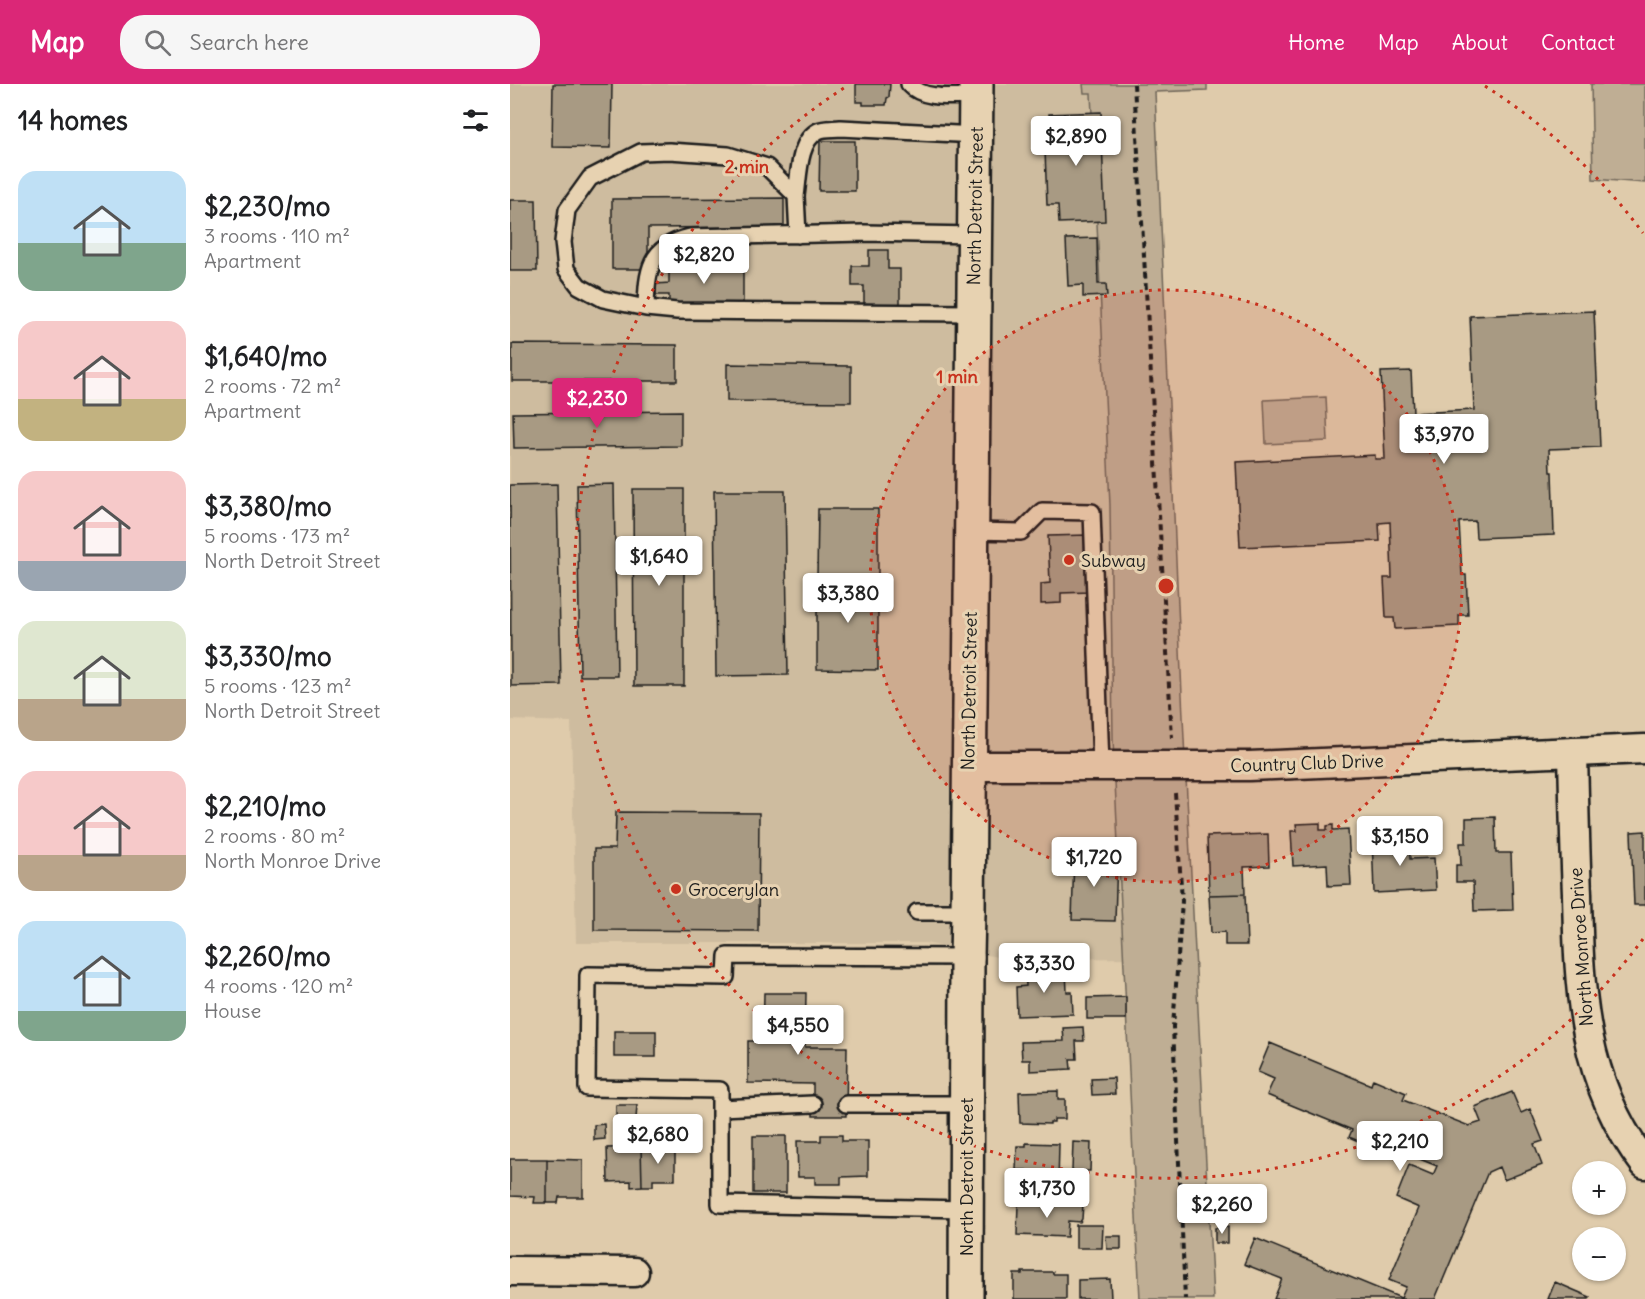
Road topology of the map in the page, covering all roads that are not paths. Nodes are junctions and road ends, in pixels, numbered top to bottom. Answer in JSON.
{"nodes":[{"id":1,"x":909,"y":84,"type":"edge"},
{"id":2,"x":976,"y":90,"type":"edge"},
{"id":3,"x":976,"y":135,"type":"junction"},
{"id":4,"x":796,"y":196,"type":"junction"},
{"id":5,"x":798,"y":235,"type":"junction"},
{"id":6,"x":975,"y":235,"type":"junction"},
{"id":7,"x":645,"y":308,"type":"junction"},
{"id":8,"x":974,"y":313,"type":"junction"},
{"id":9,"x":971,"y":531,"type":"junction"},
{"id":10,"x":1645,"y":749,"type":"edge"},
{"id":11,"x":1573,"y":752,"type":"junction"},
{"id":12,"x":968,"y":766,"type":"junction"},
{"id":13,"x":1101,"y":766,"type":"junction"},
{"id":14,"x":918,"y":912,"type":"dead end"},
{"id":15,"x":968,"y":912,"type":"junction"},
{"id":16,"x":967,"y":957,"type":"junction"},
{"id":17,"x":813,"y":1104,"type":"dead end"},
{"id":18,"x":846,"y":1104,"type":"dead end"},
{"id":19,"x":967,"y":1104,"type":"junction"},
{"id":20,"x":720,"y":1108,"type":"junction"},
{"id":21,"x":1645,"y":1164,"type":"edge"},
{"id":22,"x":966,"y":1209,"type":"junction"},
{"id":23,"x":510,"y":1270,"type":"edge"},
{"id":24,"x":634,"y":1272,"type":"dead end"},
{"id":25,"x":966,"y":1299,"type":"edge"}],
"edges":[{"from":1,"to":2,"type":"lane"},
{"from":2,"to":3,"type":"main road","name":"North Detroit Street"},
{"from":3,"to":4,"type":"lane"},
{"from":3,"to":6,"type":"main road","name":"North Detroit Street"},
{"from":4,"to":5,"type":"lane"},
{"from":4,"to":7,"type":"lane"},
{"from":5,"to":6,"type":"lane"},
{"from":5,"to":7,"type":"lane"},
{"from":6,"to":8,"type":"main road","name":"North Detroit Street"},
{"from":7,"to":8,"type":"lane"},
{"from":8,"to":9,"type":"main road","name":"North Detroit Street"},
{"from":9,"to":12,"type":"main road","name":"North Detroit Street"},
{"from":9,"to":13,"type":"lane"},
{"from":10,"to":11,"type":"street","name":"Country Club Drive"},
{"from":11,"to":13,"type":"street","name":"Country Club Drive"},
{"from":11,"to":21,"type":"street","name":"North Monroe Drive"},
{"from":12,"to":13,"type":"street","name":"Country Club Drive"},
{"from":12,"to":15,"type":"main road","name":"North Detroit Street"},
{"from":14,"to":15,"type":"lane"},
{"from":15,"to":16,"type":"main road","name":"North Detroit Street"},
{"from":16,"to":19,"type":"main road","name":"North Detroit Street"},
{"from":16,"to":20,"type":"lane"},
{"from":17,"to":20,"type":"lane"},
{"from":18,"to":19,"type":"lane"},
{"from":19,"to":22,"type":"main road","name":"North Detroit Street"},
{"from":20,"to":22,"type":"lane"},
{"from":22,"to":25,"type":"main road","name":"North Detroit Street"},
{"from":23,"to":24,"type":"street"}]}
